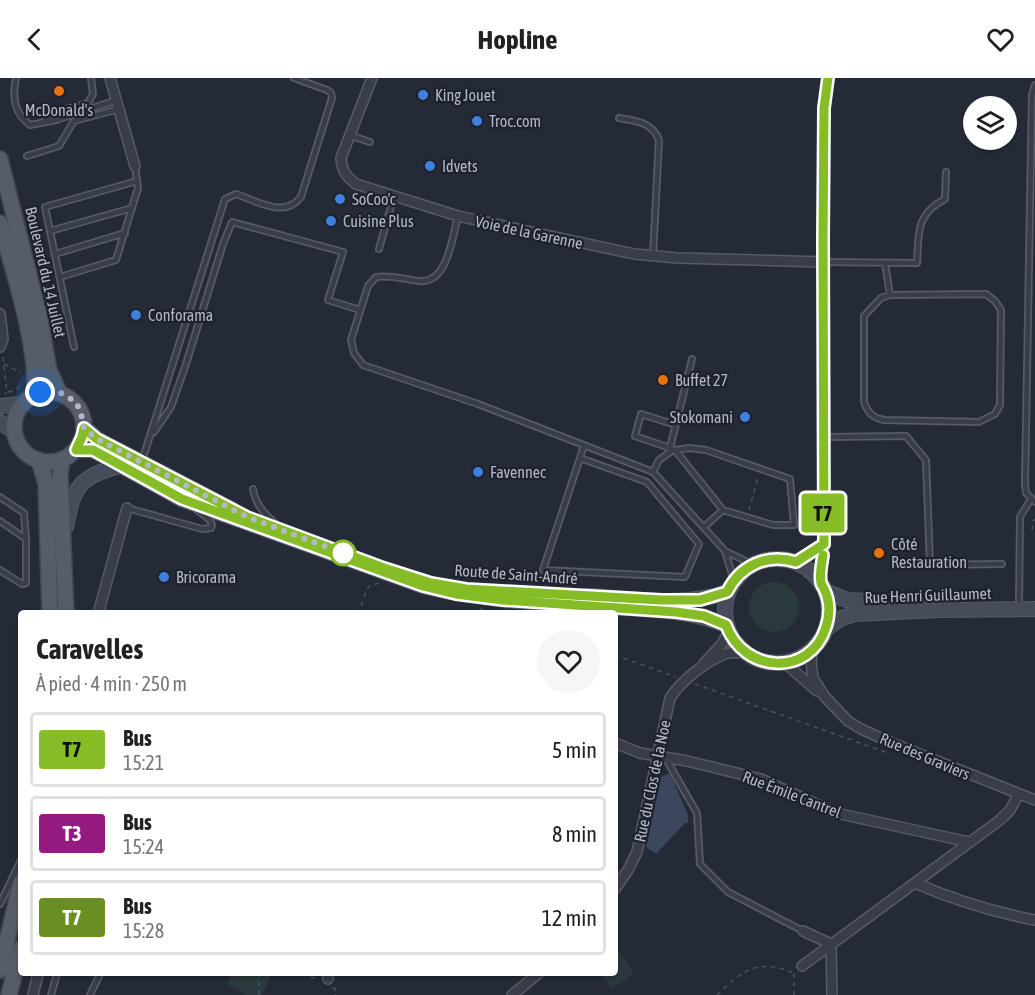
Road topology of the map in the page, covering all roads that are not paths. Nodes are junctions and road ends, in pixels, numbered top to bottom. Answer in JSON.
{"nodes":[{"id":1,"x":16,"y":78,"type":"edge"},
{"id":2,"x":91,"y":78,"type":"edge"},
{"id":3,"x":110,"y":78,"type":"edge"},
{"id":4,"x":294,"y":78,"type":"edge"},
{"id":5,"x":372,"y":78,"type":"edge"},
{"id":6,"x":828,"y":78,"type":"edge"},
{"id":7,"x":1035,"y":86,"type":"edge"},
{"id":8,"x":118,"y":104,"type":"junction"},
{"id":9,"x":619,"y":118,"type":"dead end"},
{"id":10,"x":42,"y":122,"type":"junction"},
{"id":11,"x":349,"y":135,"type":"junction"},
{"id":12,"x":370,"y":142,"type":"dead end"},
{"id":13,"x":27,"y":156,"type":"dead end"},
{"id":14,"x":0,"y":159,"type":"edge"},
{"id":15,"x":135,"y":166,"type":"joint"},
{"id":16,"x":946,"y":172,"type":"dead end"},
{"id":17,"x":137,"y":181,"type":"junction"},
{"id":18,"x":1033,"y":187,"type":"edge"},
{"id":19,"x":394,"y":196,"type":"junction"},
{"id":20,"x":132,"y":208,"type":"junction"},
{"id":21,"x":458,"y":216,"type":"junction"},
{"id":22,"x":0,"y":223,"type":"edge"},
{"id":23,"x":50,"y":231,"type":"junction"},
{"id":24,"x":124,"y":233,"type":"junction"},
{"id":25,"x":379,"y":249,"type":"dead end"},
{"id":26,"x":55,"y":254,"type":"junction"},
{"id":27,"x":653,"y":256,"type":"junction"},
{"id":28,"x":823,"y":262,"type":"junction"},
{"id":29,"x":885,"y":263,"type":"junction"},
{"id":30,"x":60,"y":277,"type":"junction"},
{"id":31,"x":890,"y":295,"type":"junction"},
{"id":32,"x":360,"y":310,"type":"junction"},
{"id":33,"x":0,"y":314,"type":"edge"},
{"id":34,"x":74,"y":347,"type":"dead end"},
{"id":35,"x":0,"y":349,"type":"edge"},
{"id":36,"x":692,"y":359,"type":"dead end"},
{"id":37,"x":59,"y":392,"type":"junction"},
{"id":38,"x":34,"y":395,"type":"junction"},
{"id":39,"x":2,"y":401,"type":"edge"},
{"id":40,"x":21,"y":405,"type":"junction"},
{"id":41,"x":0,"y":422,"type":"edge"},
{"id":42,"x":676,"y":425,"type":"junction"},
{"id":43,"x":84,"y":428,"type":"junction"},
{"id":44,"x":13,"y":431,"type":"junction"},
{"id":45,"x":822,"y":437,"type":"junction"},
{"id":46,"x":150,"y":439,"type":"junction"},
{"id":47,"x":584,"y":445,"type":"junction"},
{"id":48,"x":76,"y":450,"type":"junction"},
{"id":49,"x":672,"y":450,"type":"junction"},
{"id":50,"x":580,"y":458,"type":"junction"},
{"id":51,"x":62,"y":459,"type":"junction"},
{"id":52,"x":39,"y":460,"type":"junction"},
{"id":53,"x":120,"y":466,"type":"junction"},
{"id":54,"x":139,"y":469,"type":"junction"},
{"id":55,"x":653,"y":472,"type":"junction"},
{"id":56,"x":254,"y":489,"type":"dead end"},
{"id":57,"x":0,"y":497,"type":"edge"},
{"id":58,"x":182,"y":499,"type":"junction"},
{"id":59,"x":1033,"y":500,"type":"edge"},
{"id":60,"x":127,"y":508,"type":"joint"},
{"id":61,"x":723,"y":510,"type":"junction"},
{"id":62,"x":0,"y":521,"type":"edge"},
{"id":63,"x":704,"y":527,"type":"junction"},
{"id":64,"x":285,"y":532,"type":"junction"},
{"id":65,"x":63,"y":538,"type":"junction"},
{"id":66,"x":26,"y":539,"type":"junction"},
{"id":67,"x":824,"y":544,"type":"junction"},
{"id":68,"x":725,"y":551,"type":"junction"},
{"id":69,"x":796,"y":562,"type":"junction"},
{"id":70,"x":752,"y":564,"type":"junction"},
{"id":71,"x":1002,"y":564,"type":"dead end"},
{"id":72,"x":0,"y":570,"type":"edge"},
{"id":73,"x":730,"y":586,"type":"junction"},
{"id":74,"x":823,"y":586,"type":"junction"},
{"id":75,"x":1019,"y":603,"type":"junction"},
{"id":76,"x":1035,"y":603,"type":"edge"},
{"id":77,"x":1035,"y":609,"type":"edge"},
{"id":78,"x":50,"y":610,"type":"edge"},
{"id":79,"x":66,"y":610,"type":"edge"},
{"id":80,"x":99,"y":610,"type":"edge"},
{"id":81,"x":727,"y":629,"type":"junction"},
{"id":82,"x":826,"y":629,"type":"junction"},
{"id":83,"x":813,"y":649,"type":"junction"},
{"id":84,"x":744,"y":652,"type":"junction"},
{"id":85,"x":785,"y":663,"type":"junction"},
{"id":86,"x":688,"y":677,"type":"junction"},
{"id":87,"x":825,"y":697,"type":"junction"},
{"id":88,"x":618,"y":744,"type":"edge"},
{"id":89,"x":661,"y":757,"type":"junction"},
{"id":90,"x":1018,"y":794,"type":"junction"},
{"id":91,"x":1035,"y":800,"type":"edge"},
{"id":92,"x":969,"y":842,"type":"junction"},
{"id":93,"x":18,"y":866,"type":"edge"},
{"id":94,"x":915,"y":883,"type":"junction"},
{"id":95,"x":618,"y":885,"type":"edge"},
{"id":96,"x":18,"y":895,"type":"edge"},
{"id":97,"x":0,"y":904,"type":"edge"},
{"id":98,"x":1035,"y":920,"type":"edge"},
{"id":99,"x":803,"y":931,"type":"joint"},
{"id":100,"x":831,"y":944,"type":"junction"},
{"id":101,"x":18,"y":960,"type":"edge"},
{"id":102,"x":802,"y":966,"type":"dead end"},
{"id":103,"x":0,"y":970,"type":"edge"},
{"id":104,"x":38,"y":976,"type":"edge"},
{"id":105,"x":56,"y":976,"type":"edge"},
{"id":106,"x":99,"y":976,"type":"edge"},
{"id":107,"x":536,"y":976,"type":"edge"},
{"id":108,"x":9,"y":995,"type":"edge"},
{"id":109,"x":33,"y":995,"type":"edge"},
{"id":110,"x":51,"y":995,"type":"edge"},
{"id":111,"x":90,"y":995,"type":"edge"},
{"id":112,"x":512,"y":995,"type":"edge"},
{"id":113,"x":832,"y":995,"type":"edge"}],
"edges":[{"from":1,"to":10,"type":"lane"},
{"from":2,"to":10,"type":"lane"},
{"from":3,"to":8,"type":"street"},
{"from":4,"to":46,"type":"lane"},
{"from":5,"to":11,"type":"street","name":"Voie de la Garenne"},
{"from":6,"to":28,"type":"street"},
{"from":7,"to":18,"type":"lane"},
{"from":8,"to":10,"type":"lane"},
{"from":8,"to":13,"type":"lane"},
{"from":8,"to":15,"type":"street"},
{"from":9,"to":27,"type":"lane"},
{"from":11,"to":12,"type":"lane"},
{"from":11,"to":19,"type":"street","name":"Voie de la Garenne"},
{"from":14,"to":37,"type":"main road","name":"Boulevard du 14 Juillet"},
{"from":15,"to":17,"type":"lane"},
{"from":16,"to":29,"type":"lane"},
{"from":17,"to":20,"type":"lane"},
{"from":17,"to":23,"type":"lane"},
{"from":18,"to":59,"type":"lane"},
{"from":19,"to":21,"type":"street","name":"Voie de la Garenne"},
{"from":19,"to":25,"type":"lane"},
{"from":20,"to":23,"type":"lane"},
{"from":20,"to":24,"type":"lane"},
{"from":21,"to":27,"type":"street","name":"Voie de la Garenne"},
{"from":21,"to":32,"type":"lane"},
{"from":22,"to":38,"type":"main road","name":"Boulevard du 14 Juillet"},
{"from":23,"to":26,"type":"lane"},
{"from":24,"to":26,"type":"lane"},
{"from":24,"to":30,"type":"lane"},
{"from":26,"to":30,"type":"lane"},
{"from":27,"to":28,"type":"street","name":"Voie de la Garenne"},
{"from":28,"to":29,"type":"lane"},
{"from":28,"to":45,"type":"street"},
{"from":29,"to":31,"type":"lane"},
{"from":30,"to":34,"type":"lane"},
{"from":31,"to":31,"type":"lane"},
{"from":32,"to":46,"type":"lane"},
{"from":32,"to":47,"type":"lane"},
{"from":33,"to":35,"type":"street"},
{"from":36,"to":42,"type":"lane"},
{"from":37,"to":38,"type":"main road"},
{"from":37,"to":43,"type":"main road"},
{"from":38,"to":40,"type":"main road"},
{"from":39,"to":40,"type":"main road"},
{"from":40,"to":44,"type":"main road"},
{"from":41,"to":44,"type":"main road"},
{"from":42,"to":49,"type":"lane"},
{"from":42,"to":49,"type":"lane"},
{"from":43,"to":48,"type":"main road"},
{"from":43,"to":54,"type":"main road","name":"Route de Saint-André"},
{"from":44,"to":52,"type":"main road"},
{"from":45,"to":67,"type":"street"},
{"from":45,"to":71,"type":"lane"},
{"from":46,"to":54,"type":"lane"},
{"from":47,"to":50,"type":"lane"},
{"from":47,"to":55,"type":"lane"},
{"from":48,"to":51,"type":"main road"},
{"from":48,"to":53,"type":"main road","name":"Route de Saint-André"},
{"from":49,"to":55,"type":"lane"},
{"from":49,"to":61,"type":"lane"},
{"from":49,"to":61,"type":"lane"},
{"from":50,"to":50,"type":"lane"},
{"from":51,"to":52,"type":"main road"},
{"from":51,"to":65,"type":"main road"},
{"from":52,"to":78,"type":"main road"},
{"from":53,"to":54,"type":"main road","name":"Route de Saint-André"},
{"from":53,"to":65,"type":"main road"},
{"from":54,"to":58,"type":"main road","name":"Route de Saint-André"},
{"from":54,"to":64,"type":"main road","name":"Route de Saint-André"},
{"from":55,"to":63,"type":"lane"},
{"from":56,"to":64,"type":"lane"},
{"from":57,"to":66,"type":"lane"},
{"from":58,"to":60,"type":"lane"},
{"from":58,"to":81,"type":"main road","name":"Route de Saint-André"},
{"from":59,"to":75,"type":"lane"},
{"from":60,"to":80,"type":"street"},
{"from":61,"to":63,"type":"lane"},
{"from":62,"to":66,"type":"lane"},
{"from":63,"to":68,"type":"lane"},
{"from":64,"to":73,"type":"main road","name":"Route de Saint-André"},
{"from":65,"to":79,"type":"main road"},
{"from":66,"to":72,"type":"lane"},
{"from":67,"to":69,"type":"street"},
{"from":67,"to":74,"type":"street"},
{"from":68,"to":70,"type":"lane"},
{"from":68,"to":73,"type":"lane"},
{"from":69,"to":70,"type":"main road"},
{"from":69,"to":74,"type":"main road"},
{"from":70,"to":73,"type":"main road"},
{"from":73,"to":81,"type":"main road"},
{"from":74,"to":75,"type":"main road","name":"Rue Henri Guillaumet"},
{"from":74,"to":82,"type":"main road"},
{"from":75,"to":76,"type":"main road","name":"Rue Henri Guillaumet"},
{"from":77,"to":82,"type":"main road","name":"Rue Henri Guillaumet"},
{"from":81,"to":84,"type":"main road"},
{"from":81,"to":86,"type":"street","name":"Rue du Clos de la Noe"},
{"from":82,"to":83,"type":"main road"},
{"from":83,"to":85,"type":"main road"},
{"from":83,"to":87,"type":"street"},
{"from":84,"to":85,"type":"main road"},
{"from":84,"to":86,"type":"street","name":"Rue du Clos de la Noe"},
{"from":85,"to":87,"type":"street"},
{"from":86,"to":89,"type":"street","name":"Rue du Clos de la Noe"},
{"from":87,"to":90,"type":"street","name":"Rue des Graviers"},
{"from":88,"to":89,"type":"street","name":"Rue Émile Cantrel"},
{"from":89,"to":92,"type":"street","name":"Rue Émile Cantrel"},
{"from":89,"to":95,"type":"street","name":"Rue du Clos de la Noe"},
{"from":89,"to":99,"type":"lane"},
{"from":90,"to":91,"type":"street","name":"Rue des Graviers"},
{"from":90,"to":92,"type":"street"},
{"from":92,"to":94,"type":"street"},
{"from":93,"to":97,"type":"lane"},
{"from":94,"to":98,"type":"street"},
{"from":94,"to":100,"type":"street"},
{"from":96,"to":103,"type":"main road"},
{"from":99,"to":100,"type":"street"},
{"from":100,"to":102,"type":"street"},
{"from":100,"to":113,"type":"street"},
{"from":101,"to":108,"type":"main road"},
{"from":104,"to":109,"type":"street"},
{"from":105,"to":110,"type":"lane"},
{"from":106,"to":111,"type":"lane"},
{"from":107,"to":112,"type":"street"}]}
